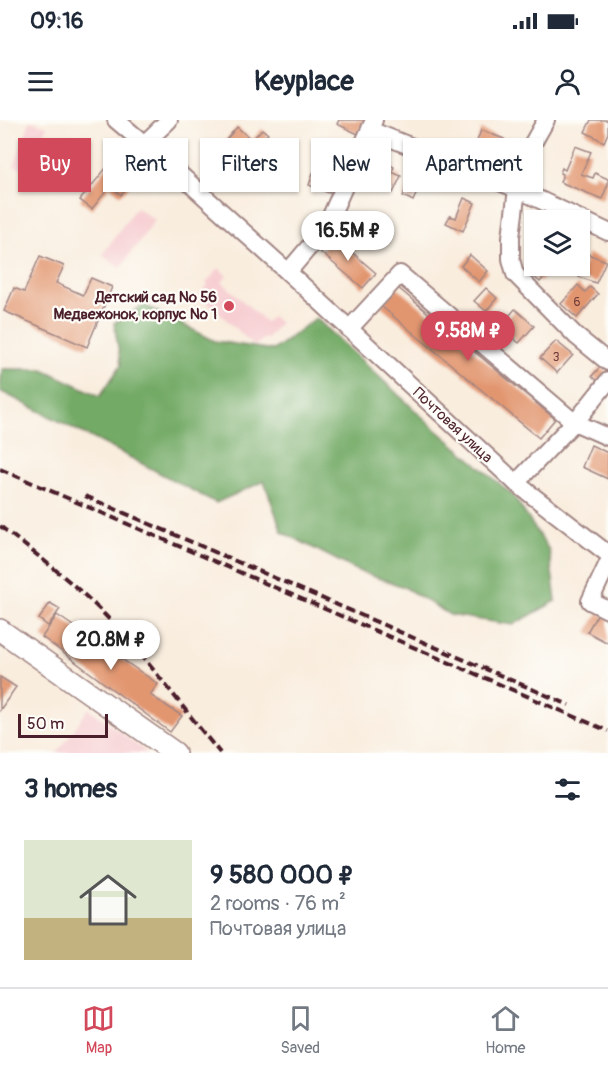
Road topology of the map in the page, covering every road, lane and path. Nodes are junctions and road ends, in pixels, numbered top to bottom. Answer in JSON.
{"nodes":[{"id":1,"x":116,"y":120,"type":"edge"},
{"id":2,"x":169,"y":120,"type":"edge"},
{"id":3,"x":546,"y":120,"type":"edge"},
{"id":4,"x":372,"y":125,"type":"edge"},
{"id":5,"x":135,"y":138,"type":"edge"},
{"id":6,"x":150,"y":138,"type":"edge"},
{"id":7,"x":536,"y":138,"type":"edge"},
{"id":8,"x":403,"y":139,"type":"edge"},
{"id":9,"x":188,"y":182,"type":"edge"},
{"id":10,"x":517,"y":192,"type":"edge"},
{"id":11,"x":523,"y":192,"type":"edge"},
{"id":12,"x":608,"y":232,"type":"edge"},
{"id":13,"x":288,"y":272,"type":"junction"},
{"id":14,"x":350,"y":329,"type":"junction"},
{"id":15,"x":608,"y":362,"type":"edge"},
{"id":16,"x":608,"y":381,"type":"edge"},
{"id":17,"x":574,"y":422,"type":"junction"},
{"id":18,"x":608,"y":437,"type":"edge"},
{"id":19,"x":516,"y":483,"type":"junction"},
{"id":20,"x":608,"y":554,"type":"edge"},
{"id":21,"x":608,"y":563,"type":"edge"},
{"id":22,"x":608,"y":610,"type":"edge"},
{"id":23,"x":0,"y":630,"type":"edge"},
{"id":24,"x":175,"y":753,"type":"edge"}],
"edges":[{"from":1,"to":5,"type":"street","name":"Почтовая улица"},
{"from":2,"to":6,"type":"street"},
{"from":3,"to":7,"type":"street"},
{"from":4,"to":8,"type":"street"},
{"from":4,"to":13,"type":"street"},
{"from":9,"to":13,"type":"street","name":"Почтовая улица"},
{"from":10,"to":15,"type":"street"},
{"from":11,"to":12,"type":"street"},
{"from":13,"to":14,"type":"street","name":"Почтовая улица"},
{"from":14,"to":17,"type":"street"},
{"from":14,"to":19,"type":"street","name":"Почтовая улица"},
{"from":16,"to":17,"type":"street"},
{"from":17,"to":18,"type":"street"},
{"from":17,"to":19,"type":"street"},
{"from":19,"to":20,"type":"street","name":"Почтовая улица"},
{"from":21,"to":22,"type":"street"},
{"from":23,"to":24,"type":"main road"}]}
